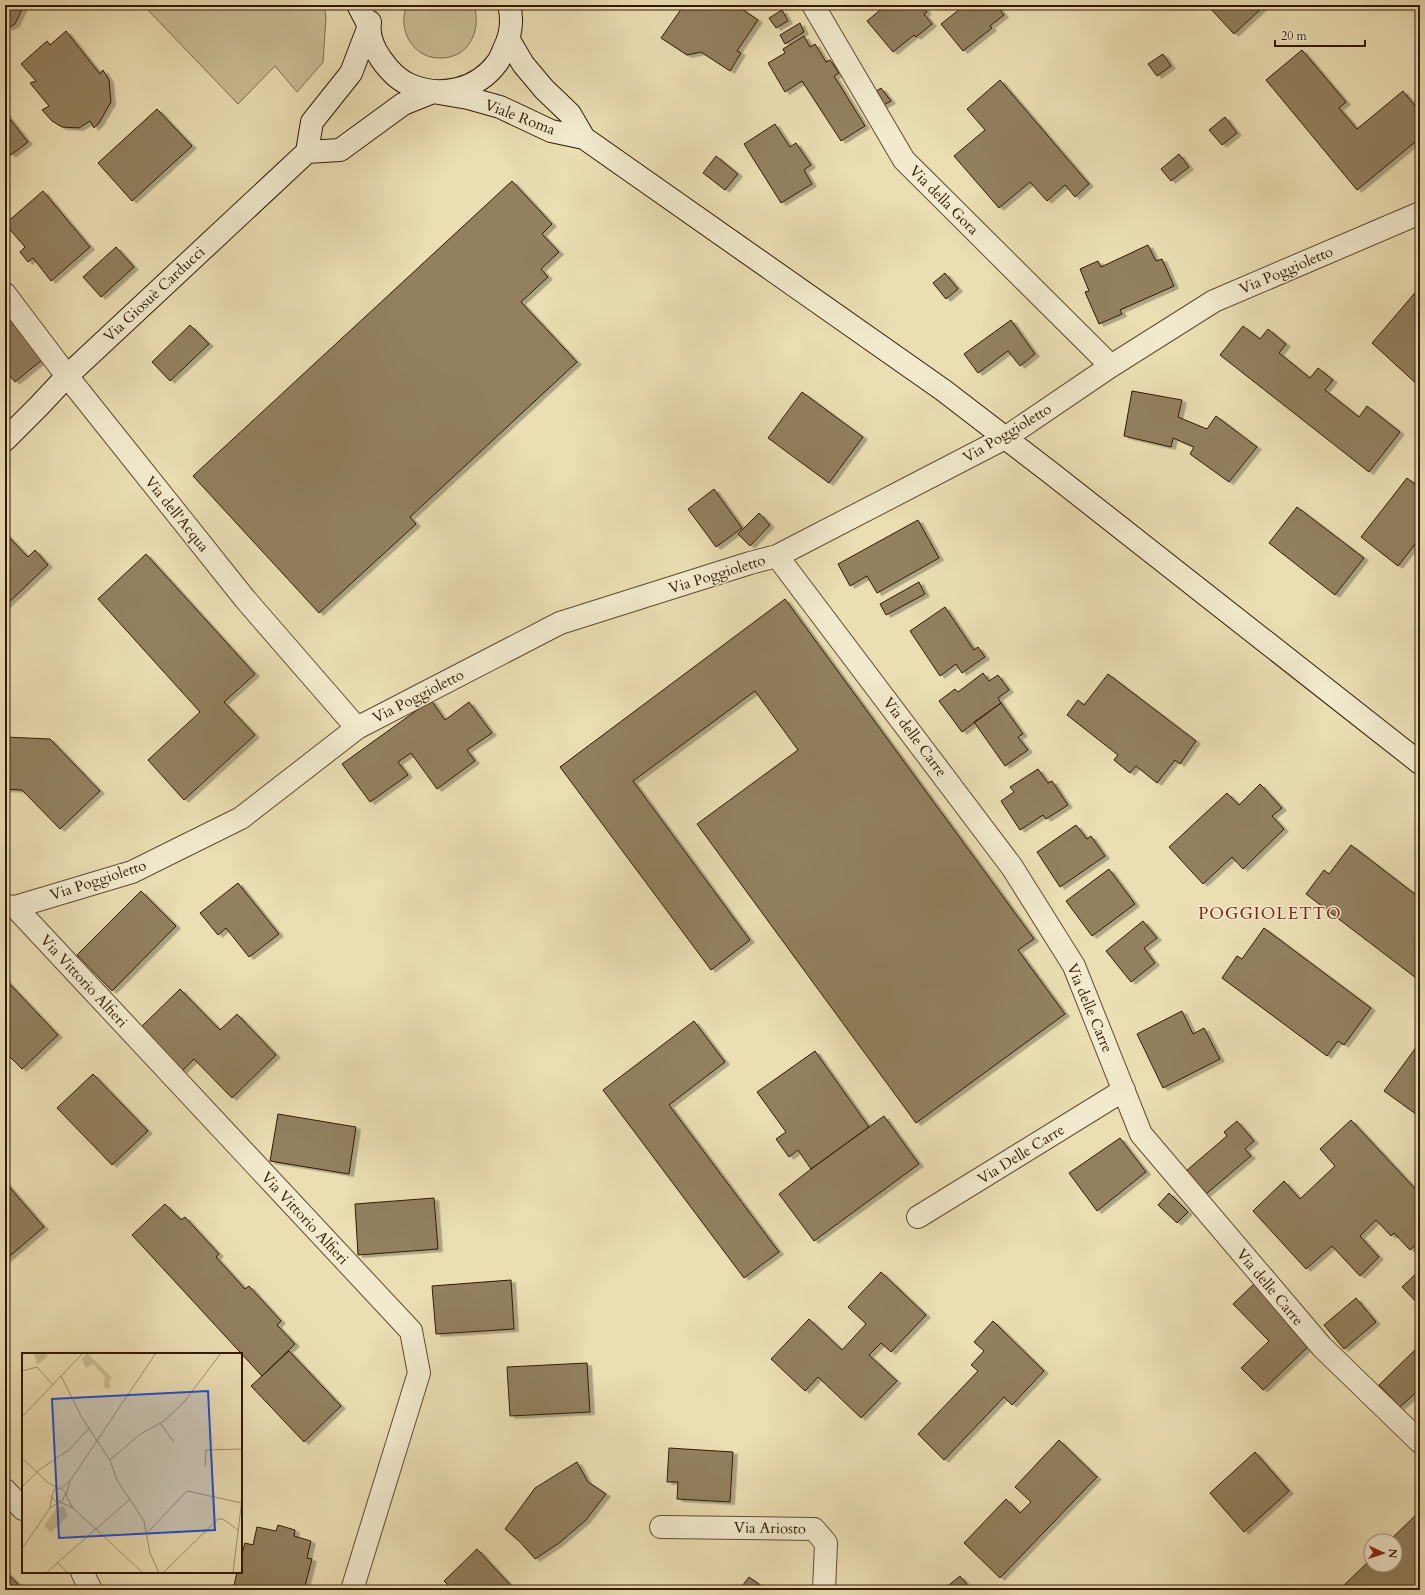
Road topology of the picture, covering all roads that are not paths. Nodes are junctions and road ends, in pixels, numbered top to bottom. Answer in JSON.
{"nodes":[{"id":1,"x":358,"y":5,"type":"edge"},
{"id":2,"x":813,"y":5,"type":"edge"},
{"id":3,"x":512,"y":8,"type":"edge"},
{"id":4,"x":370,"y":16,"type":"edge"},
{"id":5,"x":509,"y":40,"type":"junction"},
{"id":6,"x":433,"y":92,"type":"junction"},
{"id":7,"x":584,"y":138,"type":"junction"},
{"id":8,"x":307,"y":152,"type":"junction"},
{"id":9,"x":1420,"y":213,"type":"edge"},
{"id":10,"x":5,"y":294,"type":"edge"},
{"id":11,"x":1111,"y":366,"type":"junction"},
{"id":12,"x":67,"y":376,"type":"junction"},
{"id":13,"x":1005,"y":438,"type":"junction"},
{"id":14,"x":5,"y":440,"type":"edge"},
{"id":15,"x":777,"y":556,"type":"junction"},
{"id":16,"x":358,"y":728,"type":"junction"},
{"id":17,"x":1420,"y":763,"type":"edge"},
{"id":18,"x":10,"y":907,"type":"edge"},
{"id":19,"x":1124,"y":1090,"type":"junction"},
{"id":20,"x":918,"y":1217,"type":"dead end"},
{"id":21,"x":1420,"y":1442,"type":"edge"},
{"id":22,"x":5,"y":1490,"type":"edge"},
{"id":23,"x":22,"y":1508,"type":"edge"},
{"id":24,"x":661,"y":1527,"type":"dead end"},
{"id":25,"x":82,"y":1573,"type":"edge"},
{"id":26,"x":91,"y":1590,"type":"edge"},
{"id":27,"x":352,"y":1590,"type":"edge"},
{"id":28,"x":824,"y":1590,"type":"edge"}],
"edges":[{"from":1,"to":4,"type":"street"},
{"from":2,"to":11,"type":"street","name":"Via della Gora"},
{"from":3,"to":5,"type":"street"},
{"from":4,"to":6,"type":"street"},
{"from":4,"to":8,"type":"street"},
{"from":5,"to":6,"type":"street"},
{"from":5,"to":7,"type":"street"},
{"from":6,"to":7,"type":"street","name":"Viale Roma"},
{"from":6,"to":8,"type":"street"},
{"from":7,"to":13,"type":"street"},
{"from":8,"to":12,"type":"street","name":"Via Giosuè Carducci"},
{"from":9,"to":11,"type":"street","name":"Via Poggioletto"},
{"from":10,"to":12,"type":"street","name":"Via dell'Acqua"},
{"from":11,"to":13,"type":"street","name":"Via Poggioletto"},
{"from":12,"to":14,"type":"street","name":"Via Giosuè Carducci"},
{"from":12,"to":16,"type":"street","name":"Via dell'Acqua"},
{"from":13,"to":15,"type":"street","name":"Via Poggioletto"},
{"from":13,"to":17,"type":"street"},
{"from":15,"to":16,"type":"street","name":"Via Poggioletto"},
{"from":15,"to":19,"type":"street","name":"Via delle Carre"},
{"from":16,"to":18,"type":"street","name":"Via Poggioletto"},
{"from":18,"to":27,"type":"street","name":"Via Vittorio Alfieri"},
{"from":19,"to":20,"type":"street","name":"Via Delle Carre"},
{"from":19,"to":21,"type":"street","name":"Via delle Carre"},
{"from":22,"to":23,"type":"street"},
{"from":24,"to":28,"type":"street","name":"Via Ariosto"},
{"from":25,"to":26,"type":"street"}]}
